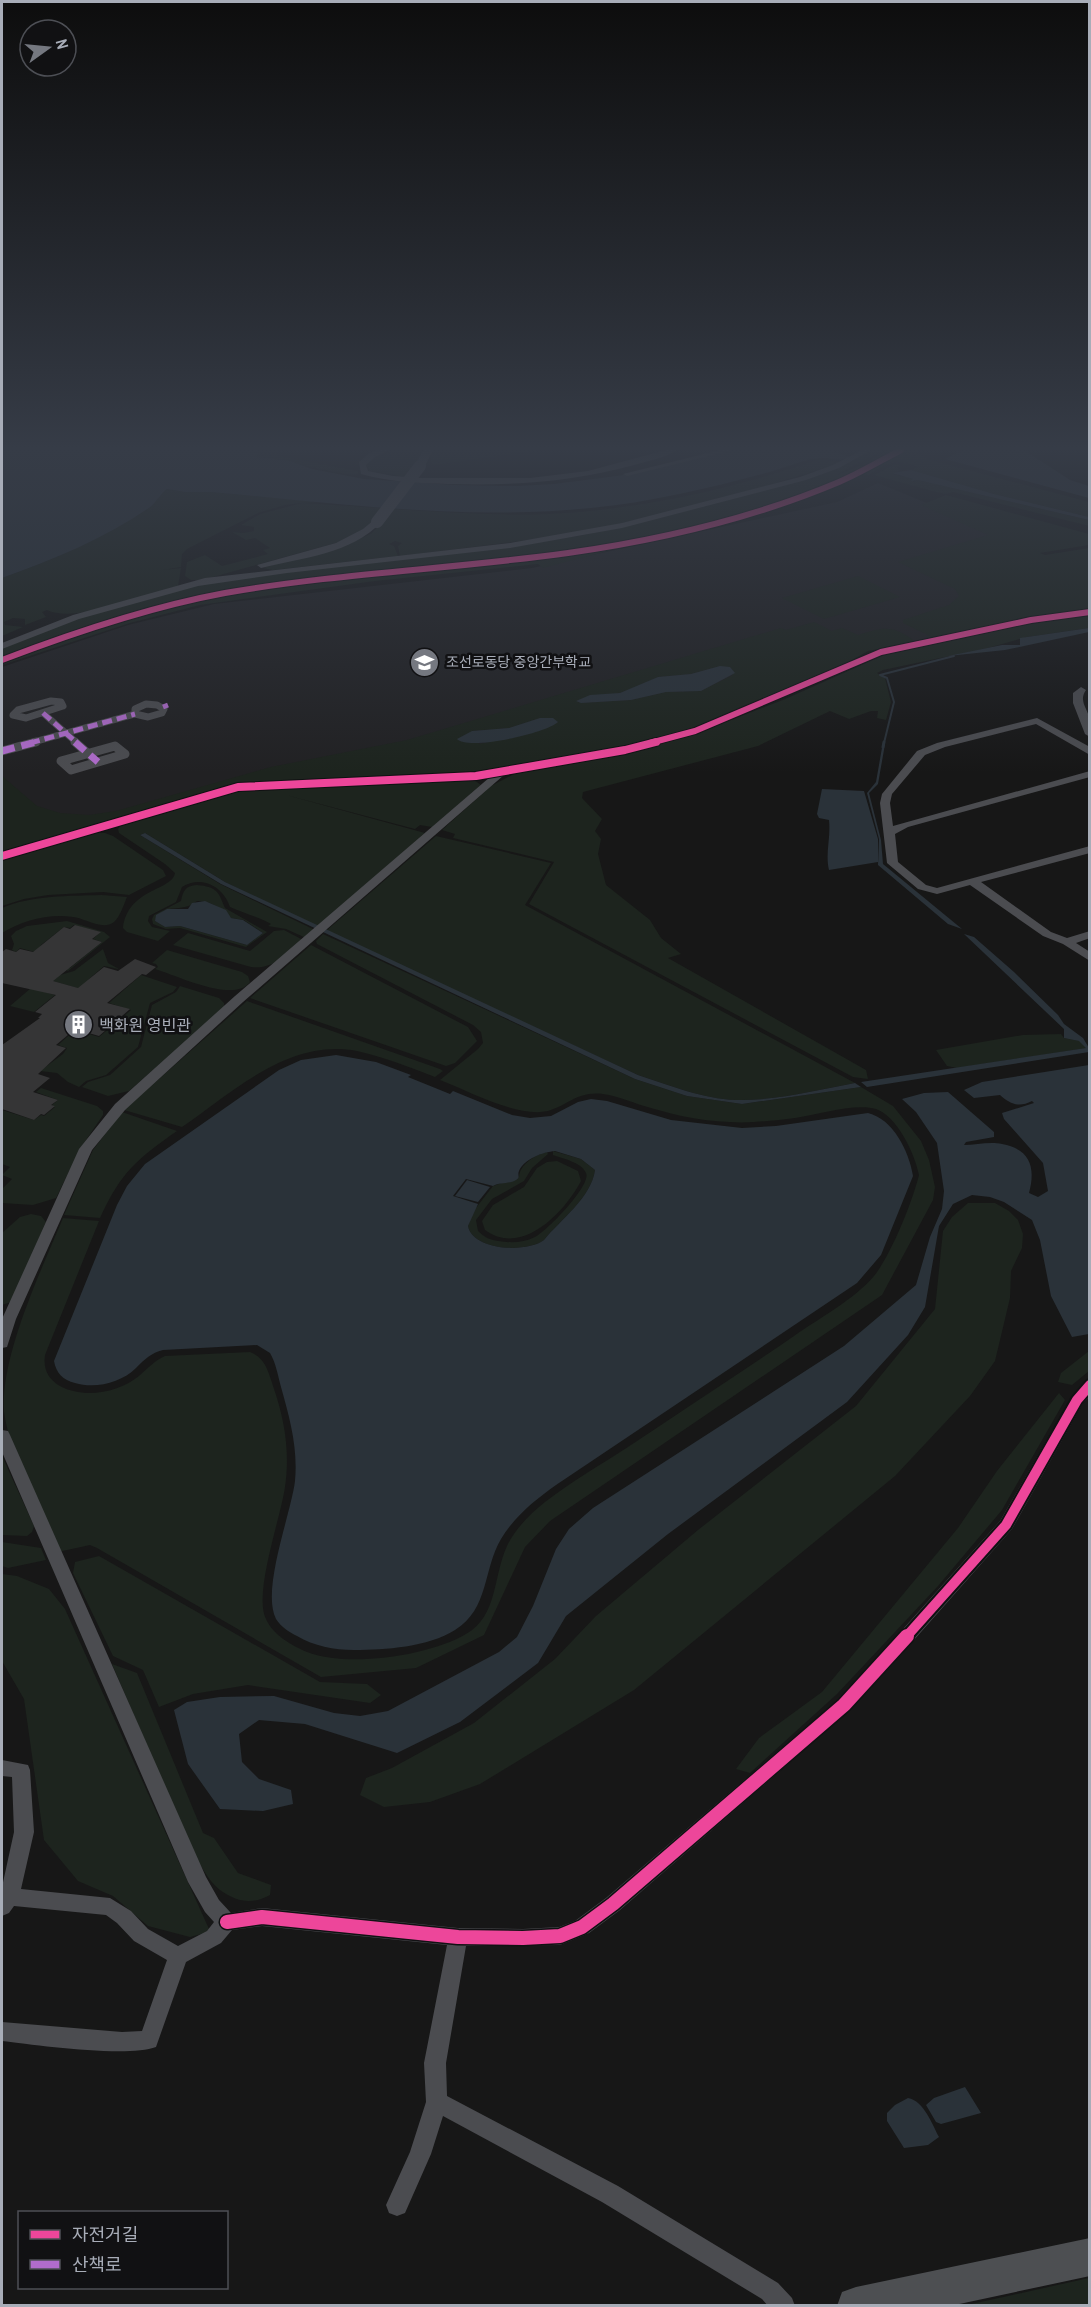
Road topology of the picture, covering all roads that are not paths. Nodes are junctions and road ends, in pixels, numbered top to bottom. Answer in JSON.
{"nodes":[{"id":1,"x":296,"y":558,"type":"edge"},
{"id":2,"x":375,"y":558,"type":"edge"},
{"id":3,"x":533,"y":558,"type":"edge"},
{"id":4,"x":260,"y":569,"type":"junction"},
{"id":5,"x":1089,"y":612,"type":"edge"},
{"id":6,"x":2,"y":646,"type":"edge"},
{"id":7,"x":2,"y":660,"type":"edge"},
{"id":8,"x":1081,"y":690,"type":"dead end"},
{"id":9,"x":43,"y":713,"type":"junction"},
{"id":10,"x":135,"y":714,"type":"junction"},
{"id":11,"x":66,"y":733,"type":"junction"},
{"id":12,"x":1089,"y":734,"type":"edge"},
{"id":13,"x":2,"y":751,"type":"edge"},
{"id":14,"x":1089,"y":752,"type":"edge"},
{"id":15,"x":88,"y":753,"type":"junction"},
{"id":16,"x":98,"y":762,"type":"junction"},
{"id":17,"x":501,"y":773,"type":"junction"},
{"id":18,"x":1089,"y":774,"type":"edge"},
{"id":19,"x":889,"y":833,"type":"junction"},
{"id":20,"x":1089,"y":849,"type":"edge"},
{"id":21,"x":2,"y":856,"type":"edge"},
{"id":22,"x":973,"y":882,"type":"junction"},
{"id":23,"x":1089,"y":934,"type":"edge"},
{"id":24,"x":1067,"y":942,"type":"junction"},
{"id":25,"x":1089,"y":957,"type":"edge"},
{"id":26,"x":2,"y":1343,"type":"edge"},
{"id":27,"x":1089,"y":1385,"type":"edge"},
{"id":28,"x":2,"y":1435,"type":"edge"},
{"id":29,"x":2,"y":1768,"type":"edge"},
{"id":30,"x":4,"y":1900,"type":"edge"},
{"id":31,"x":227,"y":1922,"type":"junction"},
{"id":32,"x":458,"y":1937,"type":"junction"},
{"id":33,"x":178,"y":1956,"type":"junction"},
{"id":34,"x":2,"y":2032,"type":"edge"},
{"id":35,"x":437,"y":2102,"type":"junction"},
{"id":36,"x":397,"y":2205,"type":"dead end"},
{"id":37,"x":1089,"y":2257,"type":"edge"},
{"id":38,"x":784,"y":2306,"type":"edge"},
{"id":39,"x":856,"y":2306,"type":"edge"}],
"edges":[{"from":1,"to":4,"type":"street"},
{"from":2,"to":4,"type":"street"},
{"from":3,"to":7,"type":"street"},
{"from":4,"to":6,"type":"street"},
{"from":5,"to":17,"type":"street"},
{"from":8,"to":12,"type":"street"},
{"from":9,"to":9,"type":"street"},
{"from":9,"to":11,"type":"street"},
{"from":10,"to":10,"type":"street"},
{"from":10,"to":11,"type":"street"},
{"from":11,"to":13,"type":"street"},
{"from":11,"to":15,"type":"street"},
{"from":14,"to":19,"type":"street"},
{"from":15,"to":16,"type":"street"},
{"from":15,"to":16,"type":"street"},
{"from":15,"to":16,"type":"street"},
{"from":17,"to":21,"type":"street"},
{"from":17,"to":26,"type":"street"},
{"from":18,"to":19,"type":"street"},
{"from":19,"to":22,"type":"street"},
{"from":20,"to":22,"type":"street"},
{"from":22,"to":24,"type":"street"},
{"from":23,"to":24,"type":"street"},
{"from":24,"to":25,"type":"street"},
{"from":27,"to":32,"type":"street"},
{"from":28,"to":31,"type":"street"},
{"from":29,"to":30,"type":"street"},
{"from":30,"to":33,"type":"street"},
{"from":31,"to":32,"type":"street"},
{"from":31,"to":33,"type":"street"},
{"from":32,"to":35,"type":"street"},
{"from":33,"to":34,"type":"street"},
{"from":35,"to":36,"type":"street"},
{"from":35,"to":38,"type":"street"},
{"from":37,"to":39,"type":"main road"}]}
